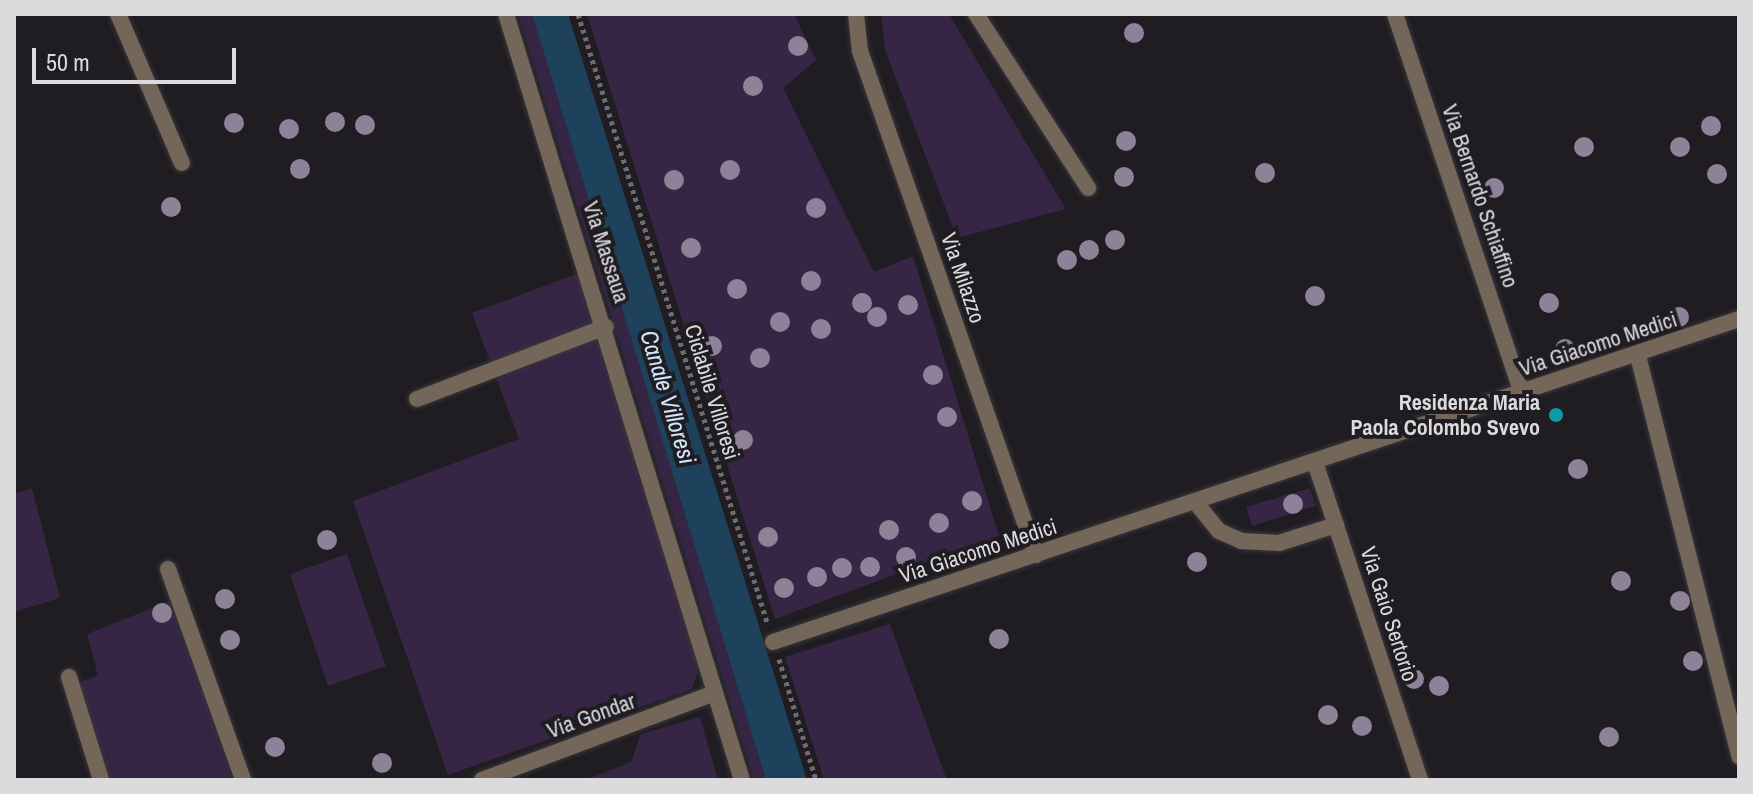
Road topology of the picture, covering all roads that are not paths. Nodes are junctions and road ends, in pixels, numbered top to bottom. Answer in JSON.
{"nodes":[{"id":1,"x":118,"y":14,"type":"edge"},
{"id":2,"x":506,"y":14,"type":"edge"},
{"id":3,"x":856,"y":14,"type":"edge"},
{"id":4,"x":976,"y":14,"type":"edge"},
{"id":5,"x":1395,"y":14,"type":"edge"},
{"id":6,"x":182,"y":163,"type":"dead end"},
{"id":7,"x":1088,"y":188,"type":"dead end"},
{"id":8,"x":1739,"y":319,"type":"edge"},
{"id":9,"x":606,"y":327,"type":"junction"},
{"id":10,"x":1638,"y":356,"type":"junction"},
{"id":11,"x":1522,"y":393,"type":"junction"},
{"id":12,"x":417,"y":399,"type":"dead end"},
{"id":13,"x":1315,"y":462,"type":"junction"},
{"id":14,"x":1197,"y":504,"type":"junction"},
{"id":15,"x":1336,"y":525,"type":"junction"},
{"id":16,"x":1036,"y":555,"type":"junction"},
{"id":17,"x":168,"y":569,"type":"dead end"},
{"id":18,"x":773,"y":642,"type":"road end"},
{"id":19,"x":69,"y":677,"type":"dead end"},
{"id":20,"x":715,"y":693,"type":"junction"},
{"id":21,"x":1739,"y":756,"type":"edge"},
{"id":22,"x":101,"y":780,"type":"edge"},
{"id":23,"x":243,"y":780,"type":"edge"},
{"id":24,"x":482,"y":780,"type":"edge"},
{"id":25,"x":742,"y":780,"type":"edge"},
{"id":26,"x":1420,"y":780,"type":"edge"}],
"edges":[{"from":1,"to":6,"type":"street"},
{"from":2,"to":9,"type":"street","name":"Via Massaua"},
{"from":3,"to":16,"type":"street","name":"Via Milazzo"},
{"from":4,"to":7,"type":"street"},
{"from":5,"to":11,"type":"street","name":"Via Bernardo Schiaffino"},
{"from":8,"to":10,"type":"street","name":"Via Giacomo Medici"},
{"from":9,"to":12,"type":"street"},
{"from":9,"to":20,"type":"street","name":"Via Massaua"},
{"from":10,"to":11,"type":"street","name":"Via Giacomo Medici"},
{"from":10,"to":21,"type":"street"},
{"from":11,"to":13,"type":"street","name":"Via Giacomo Medici"},
{"from":13,"to":14,"type":"street","name":"Via Giacomo Medici"},
{"from":13,"to":15,"type":"street","name":"Via Gaio Sertorio"},
{"from":14,"to":15,"type":"street"},
{"from":14,"to":16,"type":"street","name":"Via Giacomo Medici"},
{"from":15,"to":26,"type":"street","name":"Via Gaio Sertorio"},
{"from":16,"to":18,"type":"street","name":"Via Giacomo Medici"},
{"from":17,"to":23,"type":"street"},
{"from":19,"to":22,"type":"street"},
{"from":20,"to":24,"type":"street","name":"Via Gondar"},
{"from":20,"to":25,"type":"street","name":"Via Massaua"}]}
